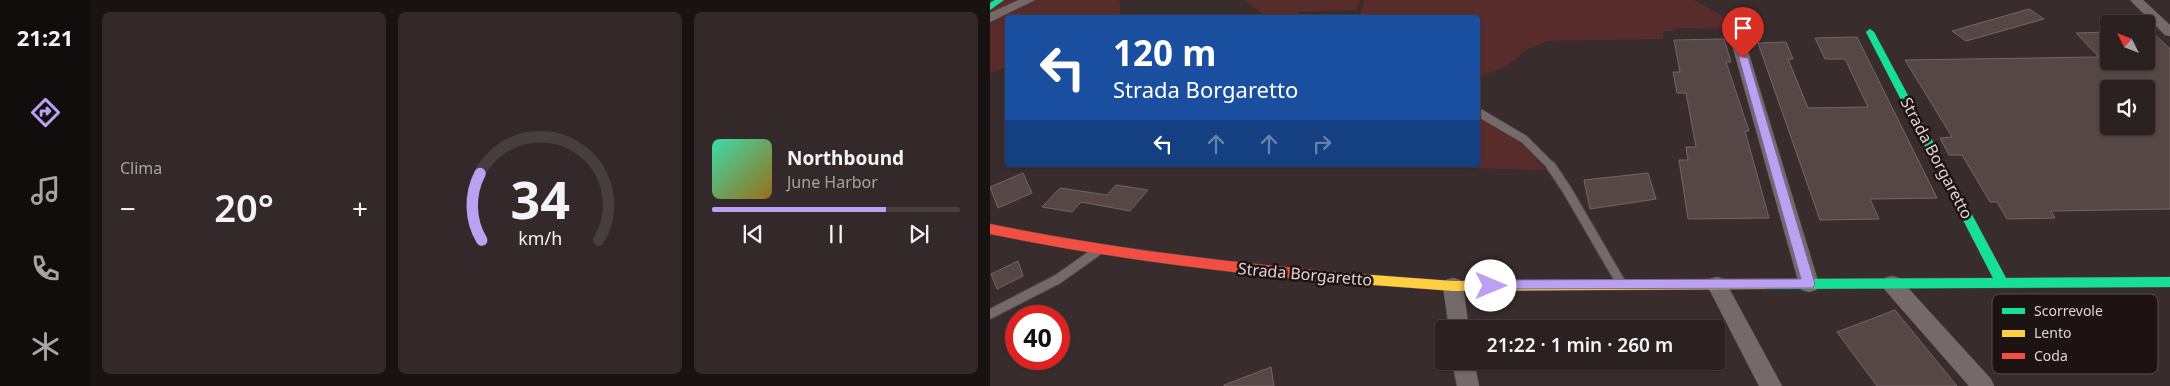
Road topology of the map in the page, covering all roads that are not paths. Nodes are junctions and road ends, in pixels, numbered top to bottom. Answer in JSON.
{"nodes":[{"id":1,"x":1029,"y":0,"type":"edge"},
{"id":2,"x":2136,"y":0,"type":"edge"},
{"id":3,"x":990,"y":18,"type":"edge"},
{"id":4,"x":1870,"y":32,"type":"dead end"},
{"id":5,"x":2170,"y":32,"type":"edge"},
{"id":6,"x":1738,"y":41,"type":"dead end"},
{"id":7,"x":1480,"y":113,"type":"edge"},
{"id":8,"x":990,"y":229,"type":"edge"},
{"id":9,"x":1098,"y":250,"type":"junction"},
{"id":10,"x":2168,"y":283,"type":"edge"},
{"id":11,"x":1809,"y":284,"type":"junction"},
{"id":12,"x":1892,"y":284,"type":"junction"},
{"id":13,"x":2003,"y":284,"type":"junction"},
{"id":14,"x":1622,"y":285,"type":"junction"},
{"id":15,"x":1718,"y":285,"type":"junction"},
{"id":16,"x":1454,"y":286,"type":"junction"},
{"id":17,"x":990,"y":314,"type":"edge"},
{"id":18,"x":1458,"y":320,"type":"edge"},
{"id":19,"x":1465,"y":370,"type":"edge"},
{"id":20,"x":1468,"y":386,"type":"edge"},
{"id":21,"x":1771,"y":386,"type":"edge"},
{"id":22,"x":1983,"y":386,"type":"edge"}],
"edges":[{"from":1,"to":3,"type":"street"},
{"from":2,"to":5,"type":"street"},
{"from":4,"to":13,"type":"street","name":"Strada Borgaretto"},
{"from":6,"to":11,"type":"street"},
{"from":7,"to":14,"type":"lane"},
{"from":8,"to":9,"type":"street","name":"Strada Borgaretto"},
{"from":9,"to":16,"type":"street","name":"Strada Borgaretto"},
{"from":9,"to":17,"type":"lane"},
{"from":10,"to":13,"type":"street","name":"Strada Borgaretto"},
{"from":11,"to":12,"type":"street","name":"Strada Borgaretto"},
{"from":11,"to":15,"type":"street","name":"Strada Borgaretto"},
{"from":12,"to":13,"type":"street","name":"Strada Borgaretto"},
{"from":12,"to":22,"type":"street"},
{"from":14,"to":15,"type":"street","name":"Strada Borgaretto"},
{"from":14,"to":16,"type":"street","name":"Strada Borgaretto"},
{"from":15,"to":21,"type":"street"},
{"from":16,"to":18,"type":"street"},
{"from":19,"to":20,"type":"street"}]}
